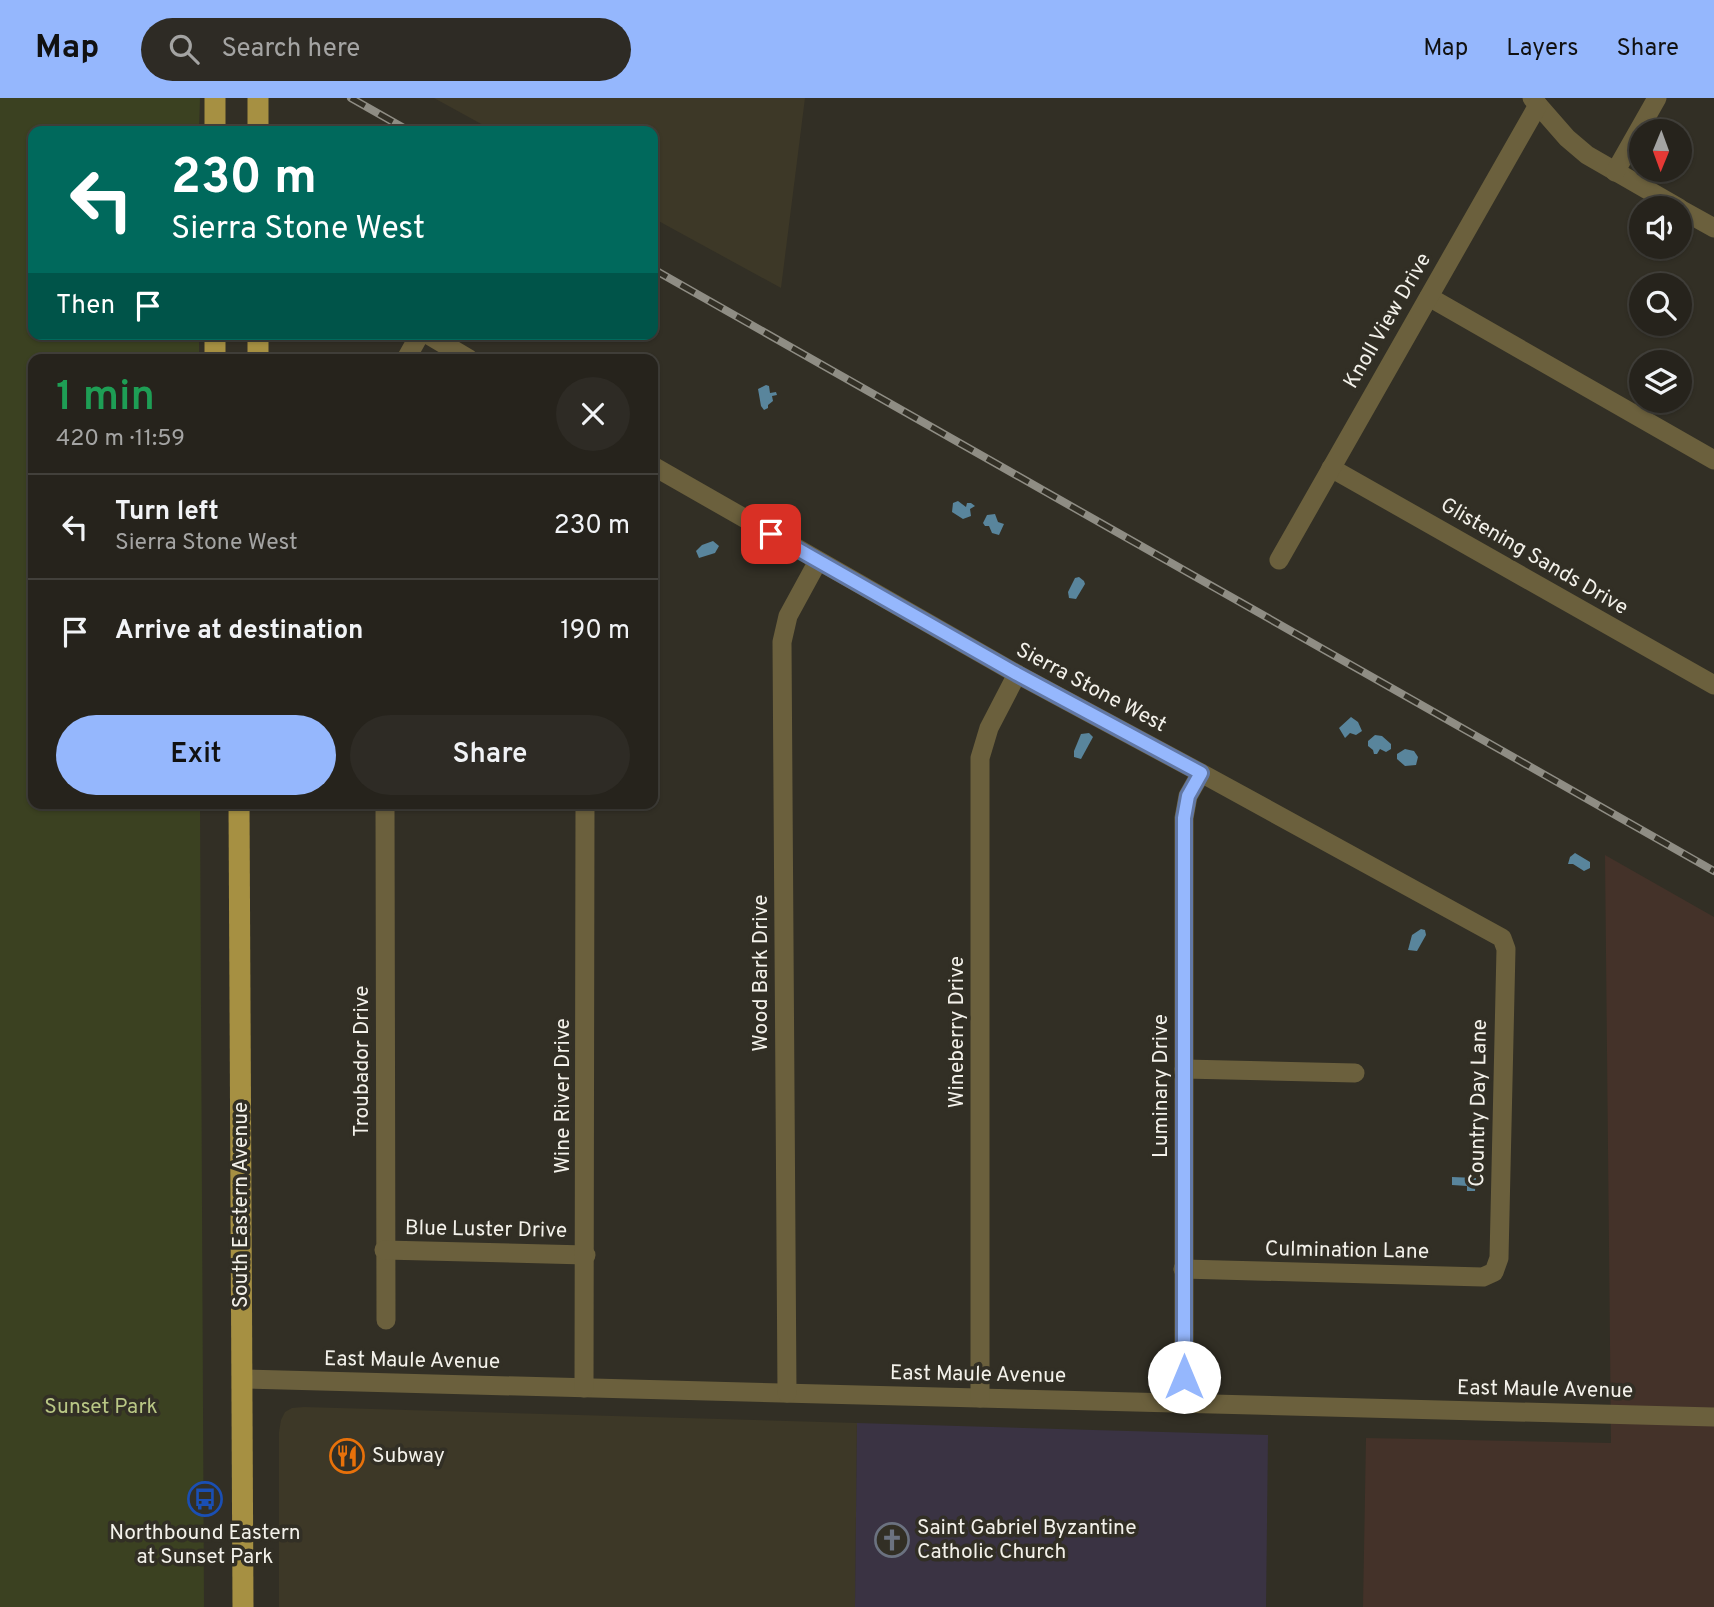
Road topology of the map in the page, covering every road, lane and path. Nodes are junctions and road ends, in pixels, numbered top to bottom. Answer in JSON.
{"nodes":[{"id":1,"x":215,"y":98,"type":"edge"},
{"id":2,"x":258,"y":98,"type":"edge"},
{"id":3,"x":1657,"y":98,"type":"edge"},
{"id":4,"x":1535,"y":102,"type":"edge"},
{"id":5,"x":215,"y":126,"type":"edge"},
{"id":6,"x":258,"y":126,"type":"edge"},
{"id":7,"x":1615,"y":172,"type":"junction"},
{"id":8,"x":1657,"y":196,"type":"edge"},
{"id":9,"x":1692,"y":216,"type":"edge"},
{"id":10,"x":1714,"y":228,"type":"edge"},
{"id":11,"x":1429,"y":296,"type":"junction"},
{"id":12,"x":437,"y":340,"type":"edge"},
{"id":13,"x":461,"y":354,"type":"edge"},
{"id":14,"x":1714,"y":460,"type":"edge"},
{"id":15,"x":1331,"y":468,"type":"junction"},
{"id":16,"x":658,"y":469,"type":"edge"},
{"id":17,"x":1279,"y":560,"type":"dead end"},
{"id":18,"x":818,"y":561,"type":"junction"},
{"id":19,"x":1017,"y":674,"type":"junction"},
{"id":20,"x":1714,"y":685,"type":"edge"},
{"id":21,"x":1201,"y":773,"type":"junction"},
{"id":22,"x":239,"y":809,"type":"edge"},
{"id":23,"x":385,"y":809,"type":"edge"},
{"id":24,"x":586,"y":809,"type":"edge"},
{"id":25,"x":1506,"y":949,"type":"joint"},
{"id":26,"x":1184,"y":1069,"type":"junction"},
{"id":27,"x":1355,"y":1073,"type":"dead end"},
{"id":28,"x":384,"y":1250,"type":"junction"},
{"id":29,"x":586,"y":1255,"type":"junction"},
{"id":30,"x":1499,"y":1258,"type":"joint"},
{"id":31,"x":1183,"y":1269,"type":"junction"},
{"id":32,"x":386,"y":1320,"type":"dead end"},
{"id":33,"x":242,"y":1379,"type":"junction"},
{"id":34,"x":584,"y":1388,"type":"junction"},
{"id":35,"x":786,"y":1393,"type":"junction"},
{"id":36,"x":980,"y":1398,"type":"junction"},
{"id":37,"x":1184,"y":1404,"type":"junction"},
{"id":38,"x":1714,"y":1417,"type":"edge"},
{"id":39,"x":243,"y":1607,"type":"edge"}],
"edges":[{"from":1,"to":5,"type":"main road"},
{"from":2,"to":6,"type":"main road"},
{"from":3,"to":7,"type":"street"},
{"from":4,"to":7,"type":"street"},
{"from":4,"to":11,"type":"street","name":"Knoll View Drive"},
{"from":7,"to":8,"type":"street"},
{"from":9,"to":10,"type":"street"},
{"from":11,"to":14,"type":"street"},
{"from":11,"to":15,"type":"street","name":"Knoll View Drive"},
{"from":12,"to":13,"type":"street"},
{"from":15,"to":17,"type":"street","name":"Knoll View Drive"},
{"from":15,"to":20,"type":"street","name":"Glistening Sands Drive"},
{"from":16,"to":18,"type":"street","name":"Sierra Stone West"},
{"from":18,"to":19,"type":"street","name":"Sierra Stone West"},
{"from":18,"to":35,"type":"street","name":"Wood Bark Drive"},
{"from":19,"to":21,"type":"street","name":"Sierra Stone West"},
{"from":19,"to":36,"type":"street","name":"Wineberry Drive"},
{"from":21,"to":25,"type":"street","name":"Sierra Stone West"},
{"from":21,"to":26,"type":"street","name":"Luminary Drive"},
{"from":22,"to":33,"type":"main road","name":"South Eastern Avenue"},
{"from":23,"to":28,"type":"street","name":"Troubador Drive"},
{"from":24,"to":29,"type":"street","name":"Wine River Drive"},
{"from":25,"to":30,"type":"street","name":"Country Day Lane"},
{"from":26,"to":27,"type":"street"},
{"from":26,"to":31,"type":"street","name":"Luminary Drive"},
{"from":28,"to":29,"type":"street","name":"Blue Luster Drive"},
{"from":28,"to":32,"type":"street","name":"Troubador Drive"},
{"from":29,"to":34,"type":"street","name":"Wine River Drive"},
{"from":30,"to":31,"type":"street","name":"Culmination Lane"},
{"from":31,"to":37,"type":"street","name":"Luminary Drive"},
{"from":33,"to":34,"type":"street","name":"East Maule Avenue"},
{"from":33,"to":39,"type":"main road","name":"South Eastern Avenue"},
{"from":34,"to":35,"type":"street","name":"East Maule Avenue"},
{"from":35,"to":36,"type":"street","name":"East Maule Avenue"},
{"from":36,"to":37,"type":"street","name":"East Maule Avenue"},
{"from":37,"to":38,"type":"street","name":"East Maule Avenue"}]}
